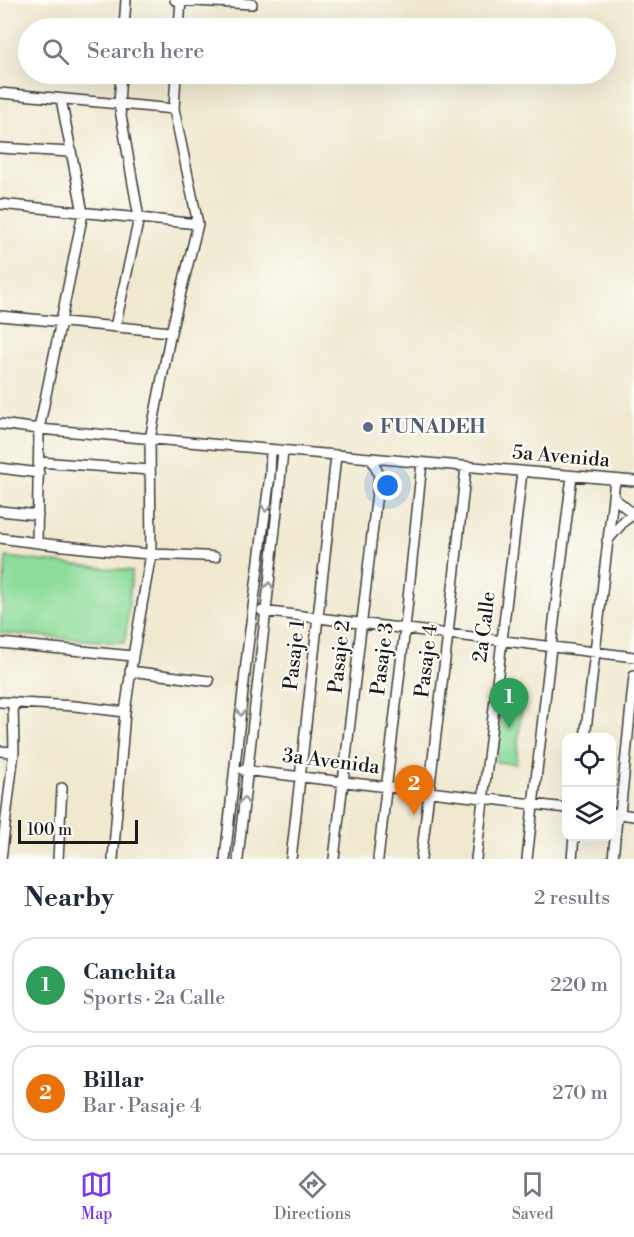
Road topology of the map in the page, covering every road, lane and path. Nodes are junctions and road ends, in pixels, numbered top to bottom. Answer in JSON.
{"nodes":[{"id":1,"x":126,"y":0,"type":"edge"},
{"id":2,"x":175,"y":0,"type":"edge"},
{"id":3,"x":181,"y":0,"type":"edge"},
{"id":4,"x":252,"y":4,"type":"dead end"},
{"id":5,"x":125,"y":18,"type":"edge"},
{"id":6,"x":180,"y":18,"type":"edge"},
{"id":7,"x":120,"y":84,"type":"edge"},
{"id":8,"x":175,"y":84,"type":"edge"},
{"id":9,"x":0,"y":93,"type":"edge"},
{"id":10,"x":61,"y":99,"type":"junction"},
{"id":11,"x":119,"y":104,"type":"junction"},
{"id":12,"x":174,"y":109,"type":"junction"},
{"id":13,"x":0,"y":148,"type":"edge"},
{"id":14,"x":70,"y":152,"type":"junction"},
{"id":15,"x":0,"y":204,"type":"edge"},
{"id":16,"x":83,"y":213,"type":"junction"},
{"id":17,"x":139,"y":218,"type":"junction"},
{"id":18,"x":198,"y":224,"type":"junction"},
{"id":19,"x":0,"y":316,"type":"edge"},
{"id":20,"x":60,"y":322,"type":"junction"},
{"id":21,"x":116,"y":327,"type":"junction"},
{"id":22,"x":171,"y":332,"type":"junction"},
{"id":23,"x":0,"y":424,"type":"edge"},
{"id":24,"x":39,"y":429,"type":"junction"},
{"id":25,"x":150,"y":439,"type":"junction"},
{"id":26,"x":271,"y":450,"type":"junction"},
{"id":27,"x":283,"y":451,"type":"junction"},
{"id":28,"x":336,"y":456,"type":"junction"},
{"id":29,"x":372,"y":459,"type":"junction"},
{"id":30,"x":39,"y":462,"type":"junction"},
{"id":31,"x":422,"y":463,"type":"junction"},
{"id":32,"x":466,"y":467,"type":"junction"},
{"id":33,"x":0,"y":468,"type":"edge"},
{"id":34,"x":150,"y":470,"type":"junction"},
{"id":35,"x":522,"y":472,"type":"junction"},
{"id":36,"x":39,"y":473,"type":"junction"},
{"id":37,"x":572,"y":476,"type":"junction"},
{"id":38,"x":615,"y":480,"type":"junction"},
{"id":39,"x":634,"y":481,"type":"edge"},
{"id":40,"x":613,"y":497,"type":"junction"},
{"id":41,"x":0,"y":511,"type":"edge"},
{"id":42,"x":634,"y":514,"type":"edge"},
{"id":43,"x":38,"y":515,"type":"junction"},
{"id":44,"x":0,"y":538,"type":"edge"},
{"id":45,"x":607,"y":541,"type":"junction"},
{"id":46,"x":37,"y":543,"type":"junction"},
{"id":47,"x":151,"y":554,"type":"junction"},
{"id":48,"x":215,"y":557,"type":"dead end"},
{"id":49,"x":254,"y":610,"type":"junction"},
{"id":50,"x":266,"y":611,"type":"junction"},
{"id":51,"x":318,"y":617,"type":"junction"},
{"id":52,"x":362,"y":623,"type":"junction"},
{"id":53,"x":405,"y":628,"type":"junction"},
{"id":54,"x":448,"y":634,"type":"junction"},
{"id":55,"x":501,"y":640,"type":"junction"},
{"id":56,"x":0,"y":643,"type":"edge"},
{"id":57,"x":551,"y":646,"type":"junction"},
{"id":58,"x":594,"y":652,"type":"junction"},
{"id":59,"x":133,"y":656,"type":"junction"},
{"id":60,"x":634,"y":657,"type":"edge"},
{"id":61,"x":130,"y":671,"type":"junction"},
{"id":62,"x":634,"y":676,"type":"edge"},
{"id":63,"x":209,"y":681,"type":"dead end"},
{"id":64,"x":0,"y":702,"type":"edge"},
{"id":65,"x":13,"y":703,"type":"junction"},
{"id":66,"x":124,"y":712,"type":"junction"},
{"id":67,"x":586,"y":733,"type":"edge"},
{"id":68,"x":0,"y":751,"type":"edge"},
{"id":69,"x":14,"y":752,"type":"junction"},
{"id":70,"x":234,"y":769,"type":"junction"},
{"id":71,"x":247,"y":771,"type":"junction"},
{"id":72,"x":300,"y":777,"type":"junction"},
{"id":73,"x":344,"y":782,"type":"junction"},
{"id":74,"x":386,"y":787,"type":"junction"},
{"id":75,"x":62,"y":788,"type":"dead end"},
{"id":76,"x":428,"y":792,"type":"junction"},
{"id":77,"x":484,"y":798,"type":"junction"},
{"id":78,"x":533,"y":804,"type":"junction"},
{"id":79,"x":562,"y":807,"type":"edge"},
{"id":80,"x":616,"y":814,"type":"edge"},
{"id":81,"x":634,"y":816,"type":"edge"},
{"id":82,"x":574,"y":841,"type":"edge"},
{"id":83,"x":614,"y":841,"type":"edge"},
{"id":84,"x":1,"y":859,"type":"edge"},
{"id":85,"x":58,"y":859,"type":"edge"},
{"id":86,"x":113,"y":859,"type":"edge"},
{"id":87,"x":225,"y":859,"type":"edge"},
{"id":88,"x":238,"y":859,"type":"edge"},
{"id":89,"x":291,"y":859,"type":"edge"},
{"id":90,"x":334,"y":859,"type":"edge"},
{"id":91,"x":378,"y":859,"type":"edge"},
{"id":92,"x":421,"y":859,"type":"edge"},
{"id":93,"x":476,"y":859,"type":"edge"},
{"id":94,"x":526,"y":859,"type":"edge"},
{"id":95,"x":572,"y":859,"type":"edge"},
{"id":96,"x":612,"y":859,"type":"edge"}],
"edges":[{"from":1,"to":5,"type":"street"},
{"from":2,"to":3,"type":"street"},
{"from":3,"to":4,"type":"street"},
{"from":3,"to":6,"type":"street"},
{"from":7,"to":11,"type":"street"},
{"from":8,"to":12,"type":"street"},
{"from":9,"to":10,"type":"street"},
{"from":10,"to":11,"type":"street"},
{"from":10,"to":14,"type":"street"},
{"from":11,"to":12,"type":"street"},
{"from":11,"to":17,"type":"street"},
{"from":12,"to":18,"type":"street"},
{"from":13,"to":14,"type":"street"},
{"from":14,"to":16,"type":"street"},
{"from":15,"to":16,"type":"street"},
{"from":16,"to":17,"type":"street"},
{"from":16,"to":20,"type":"street"},
{"from":17,"to":18,"type":"street"},
{"from":17,"to":21,"type":"street"},
{"from":18,"to":22,"type":"street"},
{"from":19,"to":20,"type":"street"},
{"from":20,"to":21,"type":"street"},
{"from":20,"to":24,"type":"street"},
{"from":21,"to":22,"type":"street"},
{"from":22,"to":25,"type":"street"},
{"from":23,"to":24,"type":"street","name":"5a Avenida"},
{"from":24,"to":25,"type":"street","name":"5a Avenida"},
{"from":24,"to":30,"type":"street"},
{"from":25,"to":26,"type":"street","name":"5a Avenida"},
{"from":25,"to":34,"type":"street"},
{"from":26,"to":27,"type":"street","name":"5a Avenida"},
{"from":26,"to":49,"type":"street","one_way":true},
{"from":27,"to":28,"type":"street","name":"5a Avenida"},
{"from":50,"to":27,"type":"street","one_way":true},
{"from":28,"to":29,"type":"street","name":"5a Avenida"},
{"from":28,"to":51,"type":"street","name":"Pasaje 1"},
{"from":29,"to":31,"type":"street","name":"5a Avenida"},
{"from":29,"to":52,"type":"street","name":"Pasaje 2"},
{"from":30,"to":34,"type":"street"},
{"from":30,"to":36,"type":"street"},
{"from":31,"to":32,"type":"street","name":"5a Avenida"},
{"from":31,"to":53,"type":"street","name":"Pasaje 3"},
{"from":32,"to":35,"type":"street","name":"5a Avenida"},
{"from":32,"to":54,"type":"street","name":"Pasaje 4"},
{"from":33,"to":36,"type":"street"},
{"from":34,"to":47,"type":"street"},
{"from":35,"to":37,"type":"street","name":"5a Avenida"},
{"from":35,"to":55,"type":"street","name":"2a Calle"},
{"from":36,"to":43,"type":"street"},
{"from":37,"to":38,"type":"street","name":"5a Avenida"},
{"from":37,"to":57,"type":"street"},
{"from":38,"to":39,"type":"street","name":"5a Avenida"},
{"from":38,"to":40,"type":"street"},
{"from":40,"to":42,"type":"street"},
{"from":40,"to":45,"type":"street"},
{"from":41,"to":43,"type":"street"},
{"from":42,"to":45,"type":"street"},
{"from":43,"to":46,"type":"street"},
{"from":44,"to":46,"type":"street"},
{"from":45,"to":58,"type":"street"},
{"from":46,"to":47,"type":"street"},
{"from":47,"to":48,"type":"street"},
{"from":47,"to":59,"type":"street"},
{"from":49,"to":50,"type":"street"},
{"from":49,"to":70,"type":"street","one_way":true},
{"from":50,"to":51,"type":"street"},
{"from":50,"to":71,"type":"street"},
{"from":51,"to":52,"type":"street"},
{"from":51,"to":72,"type":"street","name":"Pasaje 1"},
{"from":52,"to":53,"type":"street"},
{"from":52,"to":73,"type":"street","name":"Pasaje 2"},
{"from":53,"to":54,"type":"street"},
{"from":53,"to":74,"type":"street","name":"Pasaje 3"},
{"from":54,"to":55,"type":"street"},
{"from":54,"to":76,"type":"street","name":"Pasaje 4"},
{"from":55,"to":57,"type":"street"},
{"from":55,"to":77,"type":"street","name":"2a Calle"},
{"from":56,"to":59,"type":"street"},
{"from":57,"to":58,"type":"street"},
{"from":57,"to":78,"type":"street"},
{"from":58,"to":60,"type":"street"},
{"from":58,"to":67,"type":"street"},
{"from":59,"to":61,"type":"street"},
{"from":61,"to":63,"type":"street"},
{"from":61,"to":66,"type":"street"},
{"from":62,"to":80,"type":"street"},
{"from":64,"to":65,"type":"street"},
{"from":65,"to":66,"type":"street"},
{"from":65,"to":69,"type":"street"},
{"from":66,"to":86,"type":"street"},
{"from":68,"to":69,"type":"street"},
{"from":69,"to":84,"type":"street"},
{"from":70,"to":71,"type":"street","name":"3a Avenida"},
{"from":70,"to":87,"type":"street"},
{"from":71,"to":72,"type":"street","name":"3a Avenida"},
{"from":88,"to":71,"type":"street","one_way":true},
{"from":72,"to":73,"type":"street","name":"3a Avenida"},
{"from":72,"to":89,"type":"street","name":"Pasaje 1"},
{"from":73,"to":74,"type":"street","name":"3a Avenida"},
{"from":73,"to":90,"type":"street","name":"Pasaje 2"},
{"from":74,"to":76,"type":"street","name":"3a Avenida"},
{"from":74,"to":91,"type":"street","name":"Pasaje 3"},
{"from":75,"to":85,"type":"street"},
{"from":76,"to":77,"type":"street","name":"3a Avenida"},
{"from":76,"to":92,"type":"street","name":"Pasaje 4"},
{"from":77,"to":78,"type":"street","name":"3a Avenida"},
{"from":77,"to":93,"type":"street","name":"2a Calle"},
{"from":78,"to":79,"type":"street","name":"3a Avenida"},
{"from":78,"to":94,"type":"street"},
{"from":80,"to":81,"type":"street"},
{"from":82,"to":95,"type":"street"},
{"from":83,"to":96,"type":"street"}]}
